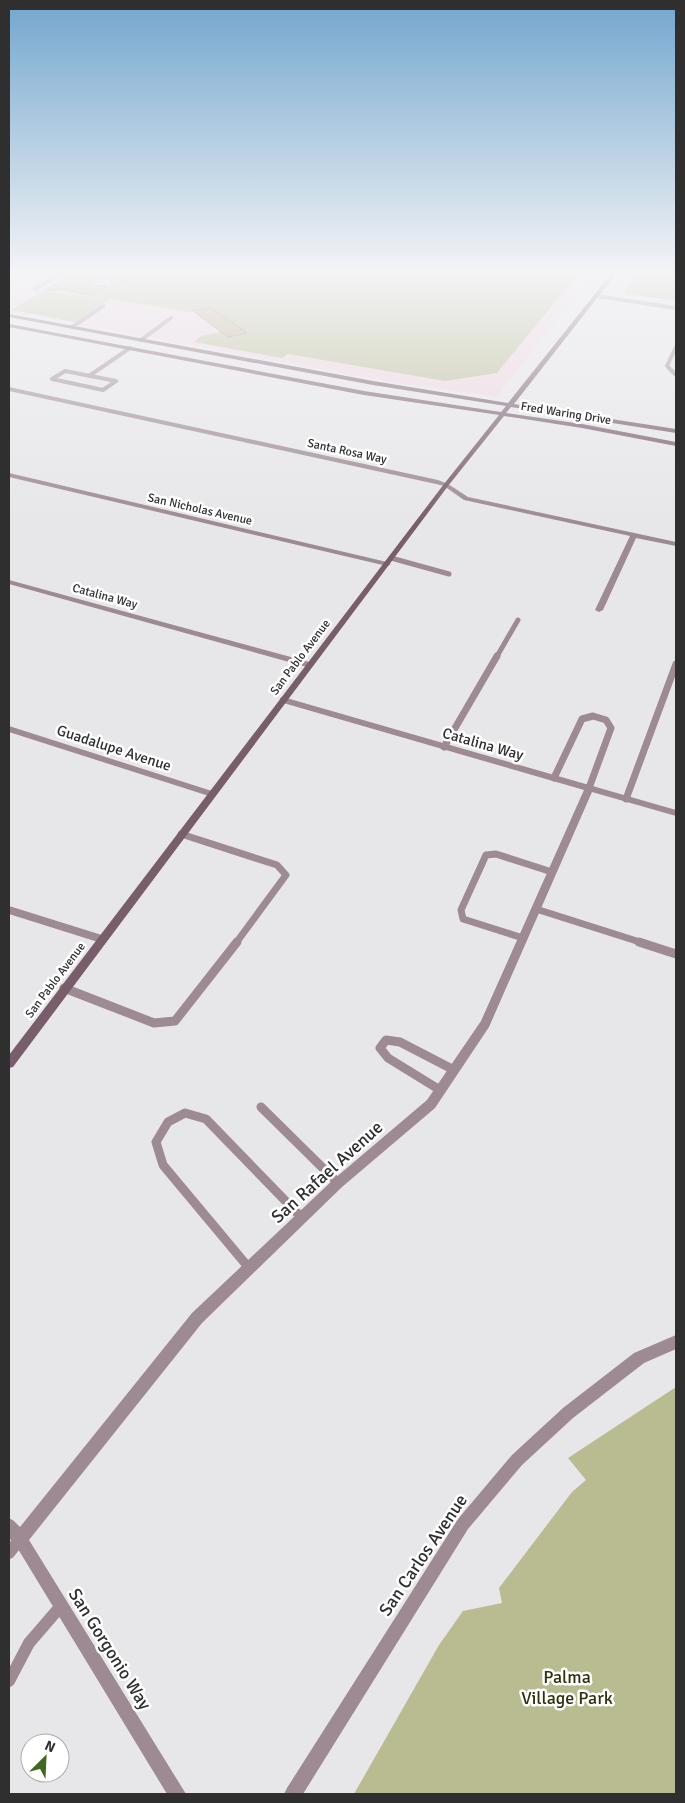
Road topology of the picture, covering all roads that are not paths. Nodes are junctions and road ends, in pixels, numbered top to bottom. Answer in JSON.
{"nodes":[{"id":1,"x":121,"y":354,"type":"edge"},
{"id":2,"x":162,"y":354,"type":"edge"},
{"id":3,"x":217,"y":354,"type":"edge"},
{"id":4,"x":550,"y":354,"type":"edge"},
{"id":5,"x":673,"y":354,"type":"edge"},
{"id":6,"x":676,"y":374,"type":"edge"},
{"id":7,"x":89,"y":376,"type":"junction"},
{"id":8,"x":9,"y":389,"type":"edge"},
{"id":9,"x":510,"y":404,"type":"junction"},
{"id":10,"x":502,"y":414,"type":"junction"},
{"id":11,"x":676,"y":431,"type":"edge"},
{"id":12,"x":676,"y":444,"type":"edge"},
{"id":13,"x":9,"y":475,"type":"edge"},
{"id":14,"x":446,"y":485,"type":"junction"},
{"id":15,"x":634,"y":535,"type":"junction"},
{"id":16,"x":676,"y":544,"type":"edge"},
{"id":17,"x":389,"y":561,"type":"junction"},
{"id":18,"x":449,"y":574,"type":"dead end"},
{"id":19,"x":9,"y":582,"type":"edge"},
{"id":20,"x":599,"y":610,"type":"dead end"},
{"id":21,"x":518,"y":620,"type":"dead end"},
{"id":22,"x":676,"y":664,"type":"edge"},
{"id":23,"x":310,"y":665,"type":"junction"},
{"id":24,"x":283,"y":700,"type":"junction"},
{"id":25,"x":9,"y":729,"type":"edge"},
{"id":26,"x":444,"y":747,"type":"junction"},
{"id":27,"x":554,"y":778,"type":"junction"},
{"id":28,"x":589,"y":788,"type":"junction"},
{"id":29,"x":212,"y":794,"type":"junction"},
{"id":30,"x":626,"y":799,"type":"junction"},
{"id":31,"x":676,"y":813,"type":"edge"},
{"id":32,"x":181,"y":834,"type":"junction"},
{"id":33,"x":552,"y":872,"type":"junction"},
{"id":34,"x":536,"y":909,"type":"junction"},
{"id":35,"x":9,"y":910,"type":"edge"},
{"id":36,"x":523,"y":938,"type":"junction"},
{"id":37,"x":101,"y":939,"type":"junction"},
{"id":38,"x":676,"y":954,"type":"edge"},
{"id":39,"x":64,"y":988,"type":"junction"},
{"id":40,"x":9,"y":1063,"type":"edge"},
{"id":41,"x":454,"y":1070,"type":"junction"},
{"id":42,"x":440,"y":1090,"type":"junction"},
{"id":43,"x":261,"y":1107,"type":"dead end"},
{"id":44,"x":338,"y":1183,"type":"junction"},
{"id":45,"x":302,"y":1218,"type":"junction"},
{"id":46,"x":249,"y":1268,"type":"junction"},
{"id":47,"x":676,"y":1342,"type":"edge"},
{"id":48,"x":9,"y":1526,"type":"edge"},
{"id":49,"x":20,"y":1539,"type":"junction"},
{"id":50,"x":9,"y":1553,"type":"edge"},
{"id":51,"x":60,"y":1607,"type":"junction"},
{"id":52,"x":9,"y":1681,"type":"edge"},
{"id":53,"x":177,"y":1794,"type":"edge"},
{"id":54,"x":293,"y":1794,"type":"edge"}],
"edges":[{"from":1,"to":7,"type":"lane"},
{"from":2,"to":10,"type":"main road","name":"Fred Waring Drive"},
{"from":3,"to":9,"type":"main road","name":"Fred Waring Drive"},
{"from":4,"to":9,"type":"main road","name":"San Pablo Avenue"},
{"from":5,"to":6,"type":"lane"},
{"from":7,"to":7,"type":"lane"},
{"from":8,"to":14,"type":"street","name":"Santa Rosa Way"},
{"from":9,"to":10,"type":"main road","name":"San Pablo Avenue"},
{"from":9,"to":11,"type":"main road","name":"Fred Waring Drive"},
{"from":10,"to":12,"type":"main road","name":"Fred Waring Drive"},
{"from":10,"to":14,"type":"main road","name":"San Pablo Avenue"},
{"from":13,"to":17,"type":"street","name":"San Nicholas Avenue"},
{"from":14,"to":15,"type":"street","name":"Santa Rosa Way"},
{"from":14,"to":17,"type":"main road","name":"San Pablo Avenue"},
{"from":15,"to":16,"type":"street","name":"Santa Rosa Way"},
{"from":15,"to":20,"type":"street"},
{"from":17,"to":18,"type":"lane"},
{"from":17,"to":23,"type":"main road","name":"San Pablo Avenue"},
{"from":19,"to":23,"type":"street","name":"Catalina Way"},
{"from":21,"to":26,"type":"lane"},
{"from":22,"to":30,"type":"lane"},
{"from":23,"to":24,"type":"main road","name":"San Pablo Avenue"},
{"from":24,"to":26,"type":"street","name":"Catalina Way"},
{"from":24,"to":29,"type":"main road","name":"San Pablo Avenue"},
{"from":25,"to":29,"type":"street","name":"Guadalupe Avenue"},
{"from":26,"to":27,"type":"street","name":"Catalina Way"},
{"from":27,"to":28,"type":"street","name":"Catalina Way"},
{"from":27,"to":28,"type":"lane"},
{"from":28,"to":30,"type":"street","name":"Catalina Way"},
{"from":28,"to":33,"type":"street","name":"San Rafael Avenue"},
{"from":29,"to":32,"type":"main road","name":"San Pablo Avenue"},
{"from":30,"to":31,"type":"street","name":"Catalina Way"},
{"from":32,"to":37,"type":"main road","name":"San Pablo Avenue"},
{"from":32,"to":39,"type":"lane"},
{"from":33,"to":34,"type":"street","name":"San Rafael Avenue"},
{"from":33,"to":36,"type":"lane"},
{"from":34,"to":36,"type":"street","name":"San Rafael Avenue"},
{"from":34,"to":38,"type":"lane"},
{"from":35,"to":37,"type":"street"},
{"from":36,"to":41,"type":"street","name":"San Rafael Avenue"},
{"from":37,"to":39,"type":"main road","name":"San Pablo Avenue"},
{"from":39,"to":40,"type":"main road","name":"San Pablo Avenue"},
{"from":41,"to":42,"type":"street","name":"San Rafael Avenue"},
{"from":41,"to":42,"type":"lane"},
{"from":42,"to":44,"type":"street","name":"San Rafael Avenue"},
{"from":43,"to":44,"type":"lane"},
{"from":44,"to":45,"type":"street","name":"San Rafael Avenue"},
{"from":45,"to":46,"type":"street","name":"San Rafael Avenue"},
{"from":45,"to":46,"type":"lane"},
{"from":46,"to":49,"type":"street","name":"San Rafael Avenue"},
{"from":47,"to":54,"type":"street","name":"San Carlos Avenue"},
{"from":48,"to":49,"type":"street","name":"San Gorgonio Way"},
{"from":49,"to":50,"type":"lane"},
{"from":49,"to":51,"type":"street","name":"San Gorgonio Way"},
{"from":51,"to":52,"type":"lane"},
{"from":51,"to":53,"type":"street","name":"San Gorgonio Way"}]}
